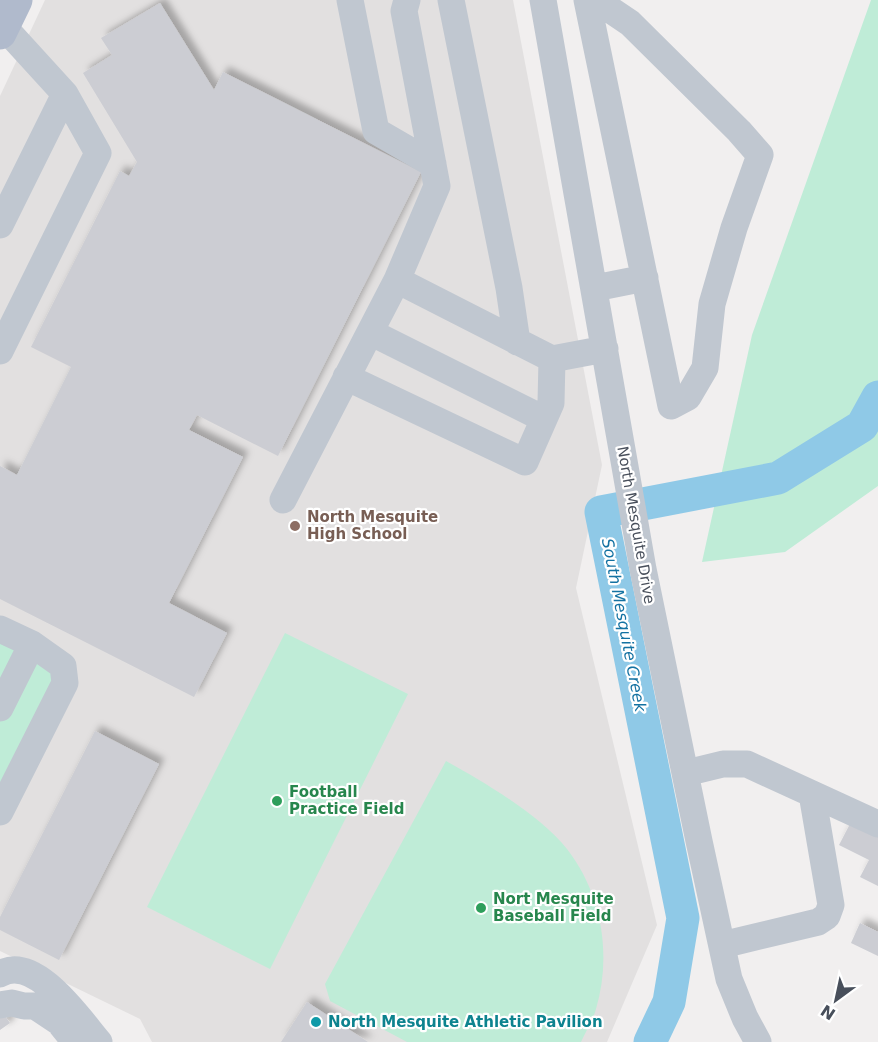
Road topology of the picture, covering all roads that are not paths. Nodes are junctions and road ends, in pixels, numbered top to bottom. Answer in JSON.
{"nodes":[{"id":1,"x":350,"y":0,"type":"edge"},
{"id":2,"x":407,"y":0,"type":"edge"},
{"id":3,"x":451,"y":0,"type":"edge"},
{"id":4,"x":543,"y":0,"type":"edge"},
{"id":5,"x":587,"y":0,"type":"edge"},
{"id":6,"x":596,"y":0,"type":"edge"},
{"id":7,"x":7,"y":20,"type":"edge"},
{"id":8,"x":65,"y":94,"type":"junction"},
{"id":9,"x":433,"y":164,"type":"junction"},
{"id":10,"x":0,"y":225,"type":"edge"},
{"id":11,"x":645,"y":279,"type":"junction"},
{"id":12,"x":397,"y":280,"type":"junction"},
{"id":13,"x":595,"y":288,"type":"junction"},
{"id":14,"x":370,"y":332,"type":"junction"},
{"id":15,"x":517,"y":342,"type":"junction"},
{"id":16,"x":605,"y":349,"type":"junction"},
{"id":17,"x":0,"y":351,"type":"edge"},
{"id":18,"x":552,"y":359,"type":"junction"},
{"id":19,"x":346,"y":377,"type":"junction"},
{"id":20,"x":544,"y":419,"type":"junction"},
{"id":21,"x":283,"y":500,"type":"dead end"},
{"id":22,"x":0,"y":628,"type":"edge"},
{"id":23,"x":32,"y":644,"type":"junction"},
{"id":24,"x":0,"y":708,"type":"edge"},
{"id":25,"x":686,"y":773,"type":"junction"},
{"id":26,"x":812,"y":794,"type":"junction"},
{"id":27,"x":0,"y":812,"type":"edge"},
{"id":28,"x":878,"y":824,"type":"edge"},
{"id":29,"x":722,"y":945,"type":"junction"},
{"id":30,"x":0,"y":974,"type":"edge"},
{"id":31,"x":12,"y":1006,"type":"edge"},
{"id":32,"x":59,"y":1042,"type":"edge"},
{"id":33,"x":75,"y":1042,"type":"edge"},
{"id":34,"x":99,"y":1042,"type":"edge"},
{"id":35,"x":758,"y":1042,"type":"edge"}],
"edges":[{"from":1,"to":9,"type":"street"},
{"from":2,"to":9,"type":"street"},
{"from":3,"to":15,"type":"street"},
{"from":4,"to":13,"type":"street","name":"North Mesquite Drive"},
{"from":5,"to":11,"type":"street"},
{"from":6,"to":11,"type":"street"},
{"from":7,"to":8,"type":"street"},
{"from":8,"to":10,"type":"street"},
{"from":8,"to":17,"type":"street"},
{"from":9,"to":12,"type":"street"},
{"from":11,"to":13,"type":"street"},
{"from":12,"to":14,"type":"street"},
{"from":12,"to":15,"type":"street"},
{"from":13,"to":16,"type":"street","name":"North Mesquite Drive"},
{"from":14,"to":19,"type":"street"},
{"from":14,"to":20,"type":"street"},
{"from":15,"to":18,"type":"street"},
{"from":16,"to":18,"type":"street"},
{"from":16,"to":25,"type":"street","name":"North Mesquite Drive"},
{"from":18,"to":20,"type":"street"},
{"from":19,"to":20,"type":"street"},
{"from":19,"to":21,"type":"street"},
{"from":22,"to":23,"type":"street"},
{"from":23,"to":24,"type":"street"},
{"from":23,"to":27,"type":"street"},
{"from":25,"to":26,"type":"street"},
{"from":25,"to":29,"type":"street","name":"North Mesquite Drive"},
{"from":26,"to":28,"type":"street"},
{"from":26,"to":29,"type":"street"},
{"from":29,"to":35,"type":"street","name":"North Mesquite Drive"},
{"from":30,"to":34,"type":"street"},
{"from":31,"to":32,"type":"street"},
{"from":31,"to":33,"type":"street"}]}
